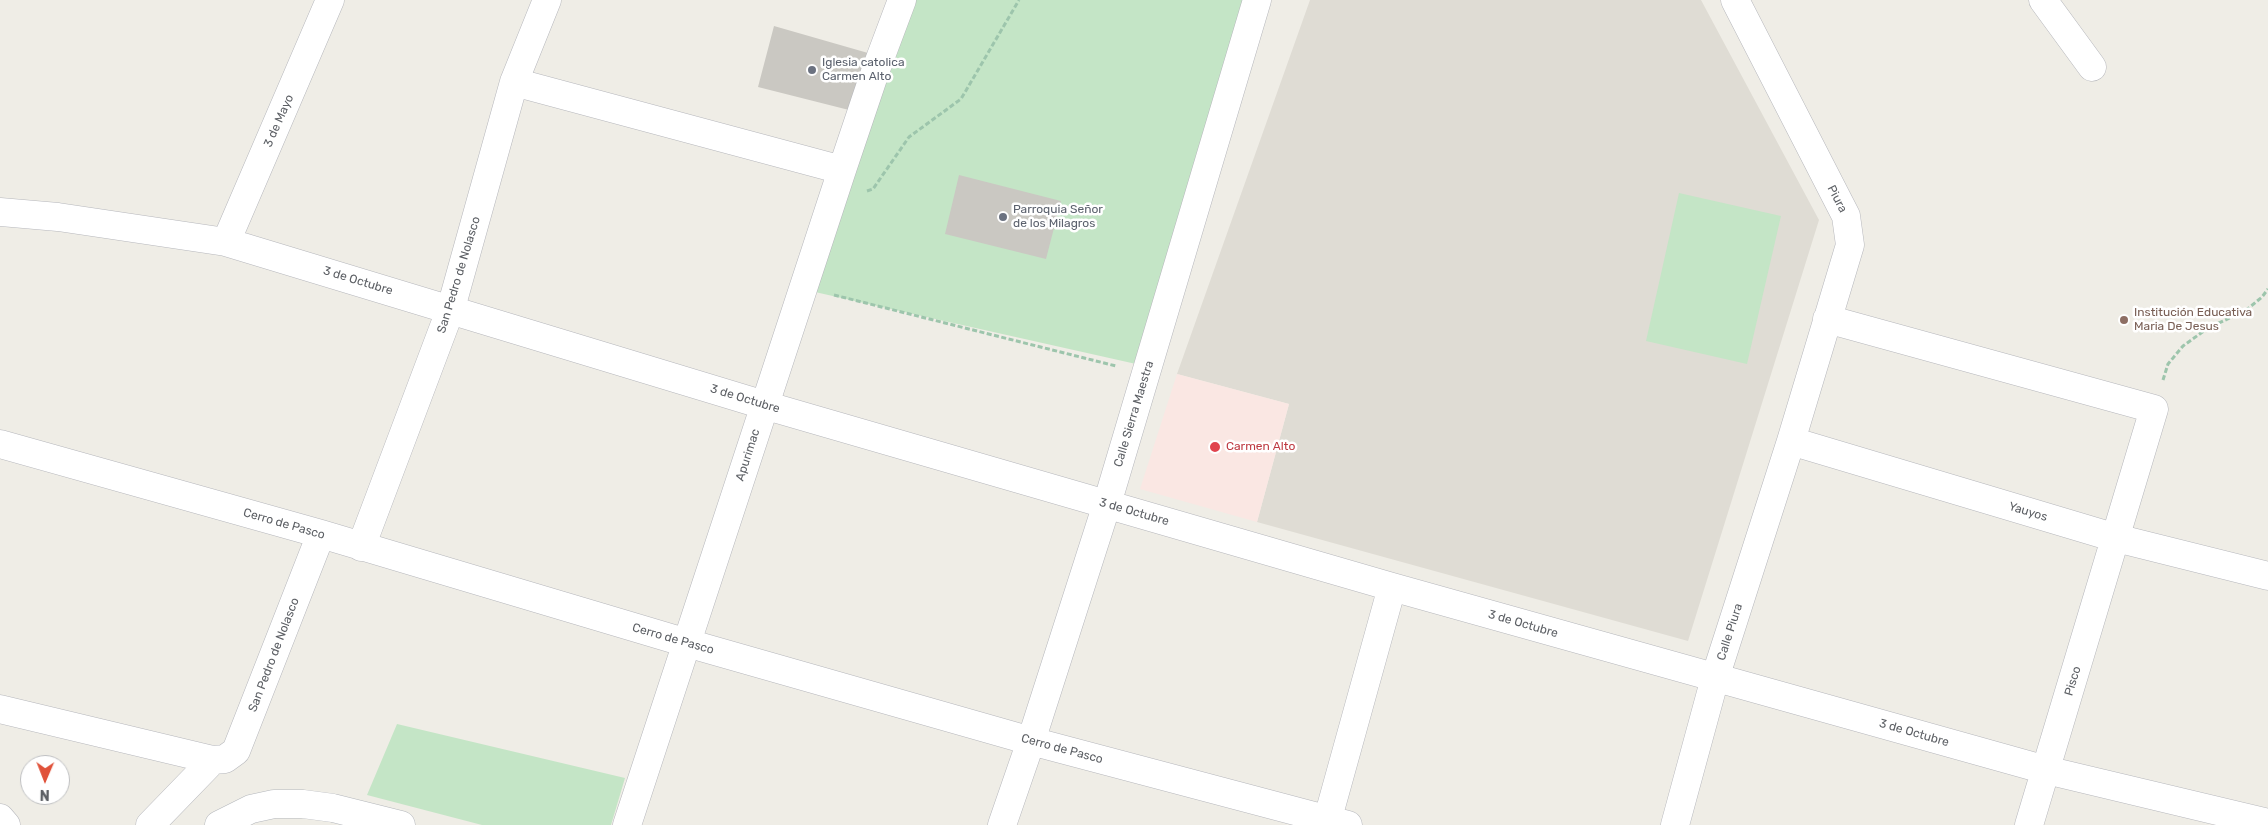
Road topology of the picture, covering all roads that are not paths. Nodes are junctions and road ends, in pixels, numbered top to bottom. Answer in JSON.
{"nodes":[{"id":1,"x":330,"y":0,"type":"edge"},
{"id":2,"x":547,"y":0,"type":"edge"},
{"id":3,"x":902,"y":0,"type":"edge"},
{"id":4,"x":1257,"y":0,"type":"edge"},
{"id":5,"x":1735,"y":0,"type":"edge"},
{"id":6,"x":2043,"y":0,"type":"edge"},
{"id":7,"x":2092,"y":67,"type":"dead end"},
{"id":8,"x":514,"y":82,"type":"junction"},
{"id":9,"x":842,"y":170,"type":"junction"},
{"id":10,"x":0,"y":212,"type":"edge"},
{"id":11,"x":226,"y":242,"type":"junction"},
{"id":12,"x":451,"y":308,"type":"junction"},
{"id":13,"x":1827,"y":319,"type":"junction"},
{"id":14,"x":764,"y":405,"type":"junction"},
{"id":15,"x":1791,"y":441,"type":"junction"},
{"id":16,"x":0,"y":444,"type":"edge"},
{"id":17,"x":1107,"y":504,"type":"junction"},
{"id":18,"x":321,"y":534,"type":"junction"},
{"id":19,"x":2116,"y":538,"type":"junction"},
{"id":20,"x":361,"y":547,"type":"junction"},
{"id":21,"x":2268,"y":576,"type":"edge"},
{"id":22,"x":1392,"y":588,"type":"junction"},
{"id":23,"x":687,"y":643,"type":"junction"},
{"id":24,"x":1715,"y":678,"type":"junction"},
{"id":25,"x":0,"y":709,"type":"edge"},
{"id":26,"x":1031,"y":741,"type":"junction"},
{"id":27,"x":213,"y":760,"type":"junction"},
{"id":28,"x":2046,"y":770,"type":"junction"},
{"id":29,"x":0,"y":818,"type":"edge"},
{"id":30,"x":1334,"y":823,"type":"edge"},
{"id":31,"x":2268,"y":823,"type":"edge"},
{"id":32,"x":6,"y":825,"type":"edge"},
{"id":33,"x":150,"y":825,"type":"edge"},
{"id":34,"x":219,"y":825,"type":"edge"},
{"id":35,"x":401,"y":825,"type":"edge"},
{"id":36,"x":627,"y":825,"type":"edge"},
{"id":37,"x":1002,"y":825,"type":"edge"},
{"id":38,"x":1675,"y":825,"type":"edge"},
{"id":39,"x":2029,"y":825,"type":"edge"}],
"edges":[{"from":1,"to":11,"type":"street","name":"3 de Mayo"},
{"from":2,"to":8,"type":"street","name":"San Pedro de Nolasco"},
{"from":3,"to":9,"type":"street","name":"Apurimac"},
{"from":4,"to":17,"type":"street","name":"Calle Sierra Maestra"},
{"from":5,"to":13,"type":"street","name":"Piura"},
{"from":6,"to":7,"type":"street"},
{"from":8,"to":9,"type":"street"},
{"from":8,"to":12,"type":"street","name":"San Pedro de Nolasco"},
{"from":9,"to":14,"type":"street","name":"Apurimac"},
{"from":10,"to":11,"type":"street","name":"3 de Octubre"},
{"from":11,"to":12,"type":"street","name":"3 de Octubre"},
{"from":12,"to":14,"type":"street","name":"3 de Octubre"},
{"from":12,"to":20,"type":"street","name":"San Pedro de Nolasco"},
{"from":13,"to":15,"type":"street","name":"Piura"},
{"from":13,"to":19,"type":"street","name":"Pisco"},
{"from":14,"to":17,"type":"street","name":"3 de Octubre"},
{"from":14,"to":23,"type":"street","name":"Apurimac"},
{"from":15,"to":19,"type":"street","name":"Yauyos"},
{"from":15,"to":24,"type":"street","name":"Calle Piura"},
{"from":16,"to":18,"type":"street","name":"Cerro de Pasco"},
{"from":17,"to":22,"type":"street","name":"3 de Octubre"},
{"from":17,"to":26,"type":"street","name":"Calle Sierra Maestra"},
{"from":18,"to":20,"type":"street","name":"Cerro de Pasco"},
{"from":18,"to":27,"type":"street","name":"San Pedro de Nolasco"},
{"from":19,"to":21,"type":"street","name":"Yauyos"},
{"from":19,"to":28,"type":"street","name":"Pisco"},
{"from":20,"to":23,"type":"street","name":"Cerro de Pasco"},
{"from":22,"to":24,"type":"street","name":"3 de Octubre"},
{"from":22,"to":30,"type":"street"},
{"from":23,"to":26,"type":"street","name":"Cerro de Pasco"},
{"from":23,"to":36,"type":"street","name":"Apurimac"},
{"from":24,"to":28,"type":"street","name":"3 de Octubre"},
{"from":24,"to":38,"type":"street","name":"Calle Piura"},
{"from":25,"to":27,"type":"street"},
{"from":26,"to":30,"type":"street","name":"Cerro de Pasco"},
{"from":26,"to":37,"type":"street","name":"Calle Sierra Maestra"},
{"from":27,"to":33,"type":"street"},
{"from":28,"to":31,"type":"street","name":"3 de Octubre"},
{"from":28,"to":39,"type":"street","name":"Pisco"},
{"from":29,"to":32,"type":"street"},
{"from":34,"to":35,"type":"street"}]}
